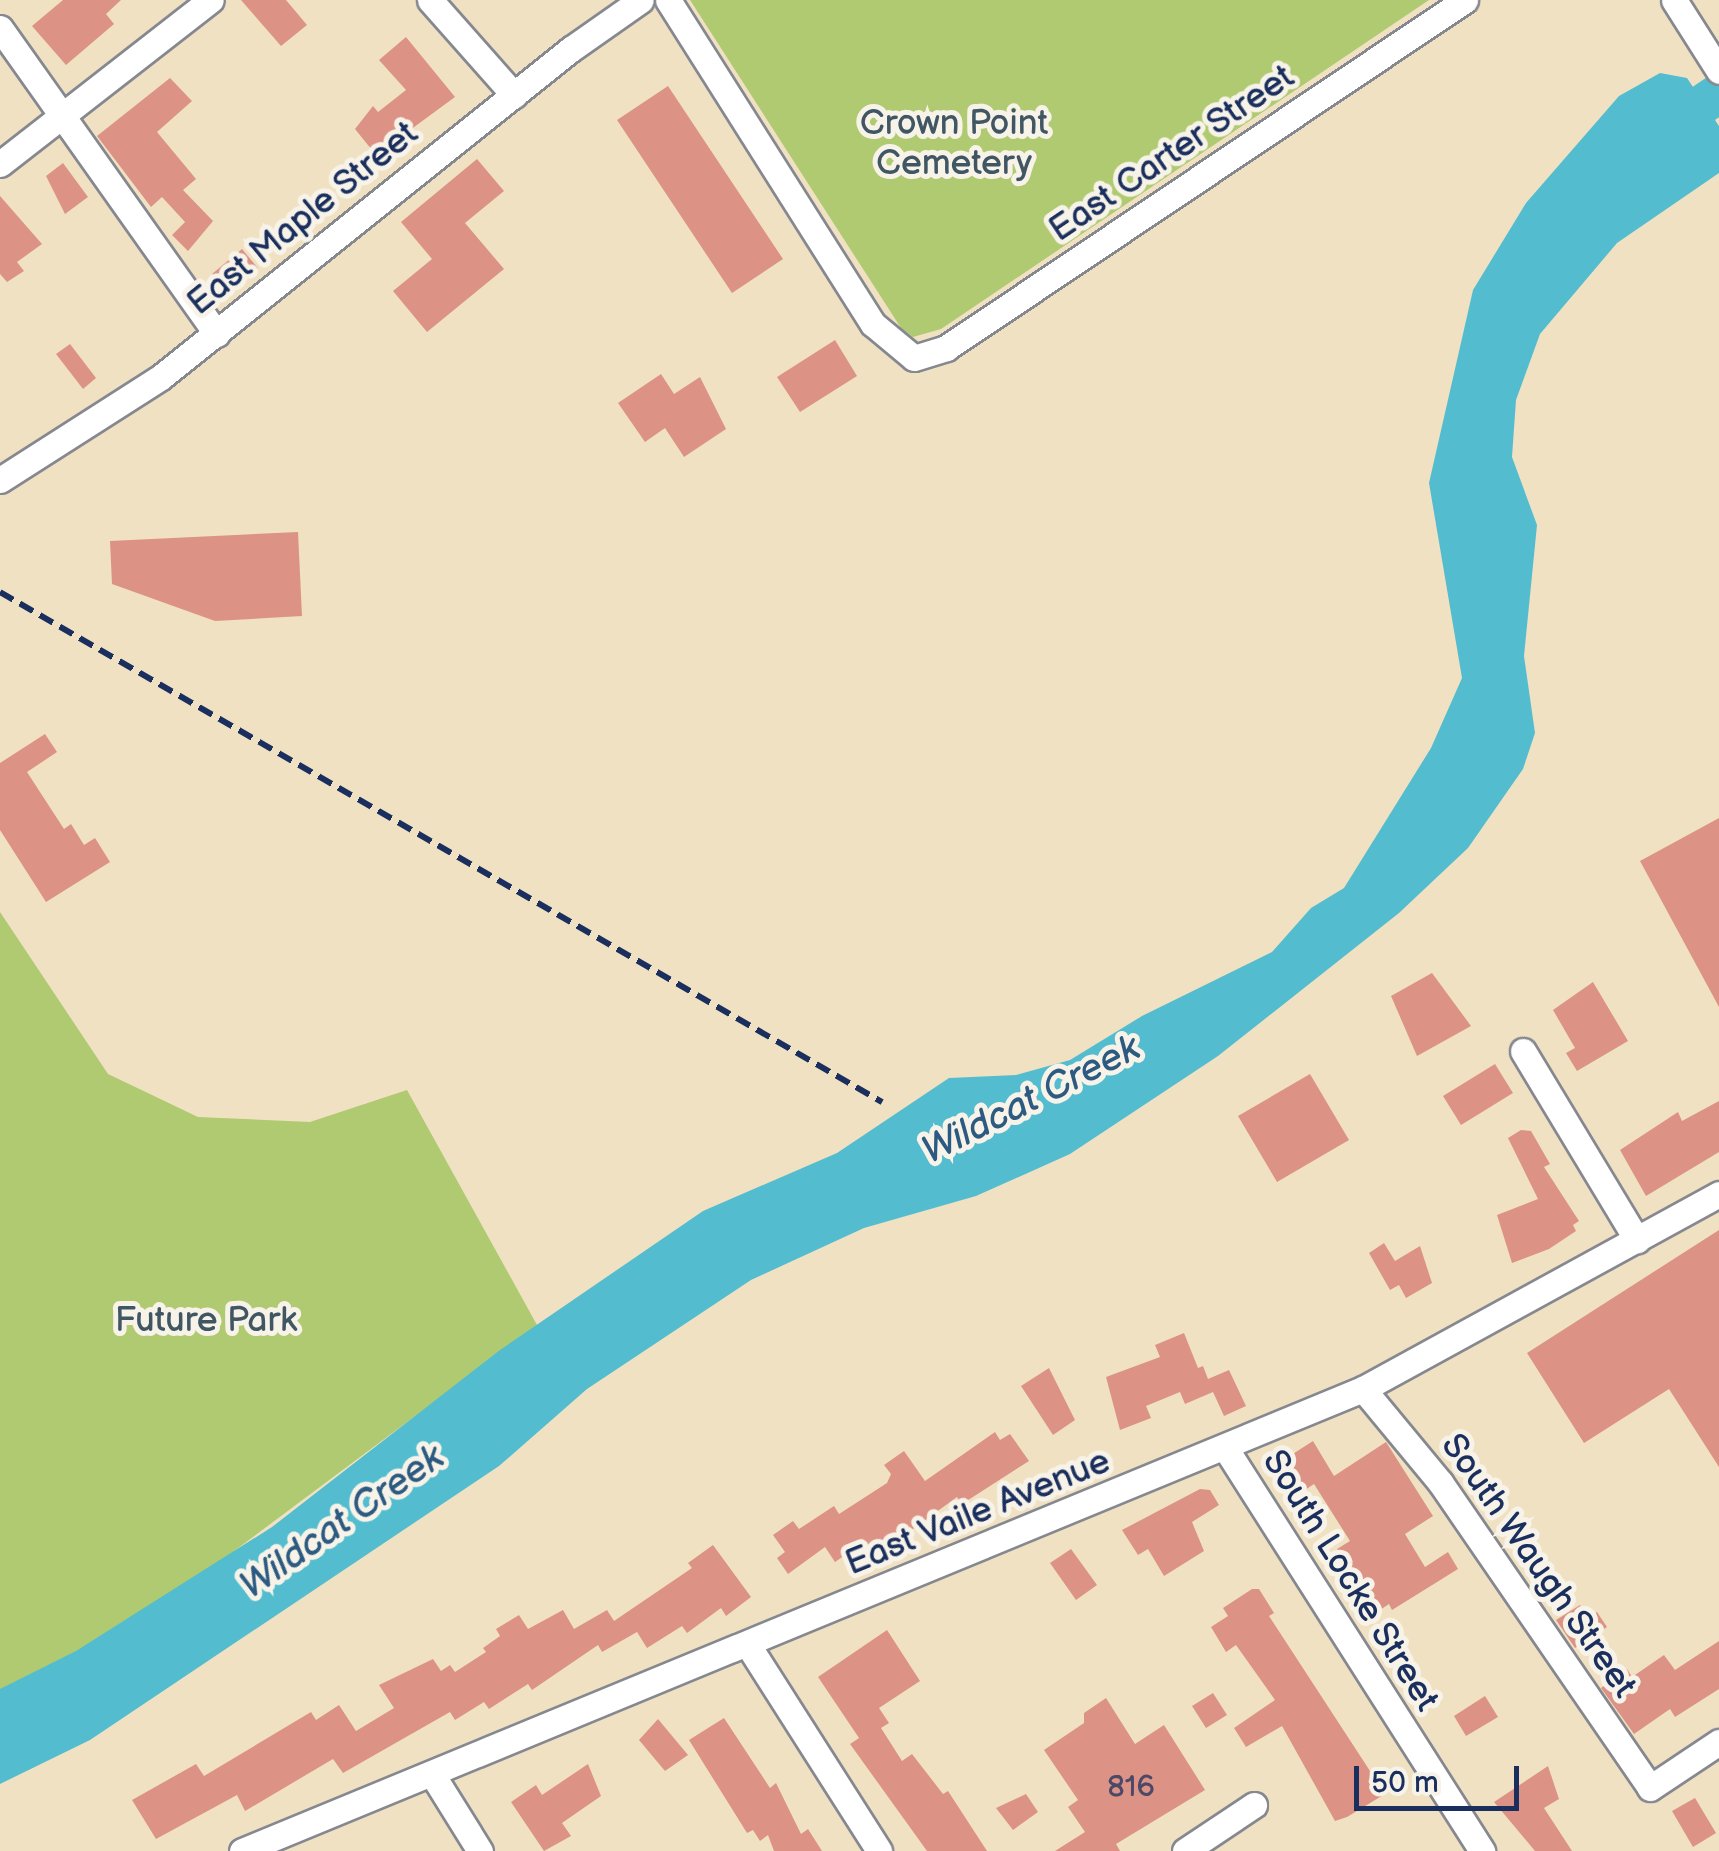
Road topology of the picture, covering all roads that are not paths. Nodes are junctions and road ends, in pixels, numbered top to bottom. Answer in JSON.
{"nodes":[{"id":1,"x":211,"y":0,"type":"edge"},
{"id":2,"x":430,"y":0,"type":"edge"},
{"id":3,"x":641,"y":0,"type":"edge"},
{"id":4,"x":668,"y":0,"type":"edge"},
{"id":5,"x":1465,"y":0,"type":"edge"},
{"id":6,"x":1674,"y":0,"type":"edge"},
{"id":7,"x":0,"y":28,"type":"edge"},
{"id":8,"x":1719,"y":71,"type":"edge"},
{"id":9,"x":514,"y":94,"type":"junction"},
{"id":10,"x":66,"y":118,"type":"junction"},
{"id":11,"x":0,"y":164,"type":"edge"},
{"id":12,"x":217,"y":334,"type":"junction"},
{"id":13,"x":0,"y":480,"type":"edge"},
{"id":14,"x":1523,"y":1050,"type":"dead end"},
{"id":15,"x":1719,"y":1194,"type":"edge"},
{"id":16,"x":1637,"y":1240,"type":"junction"},
{"id":17,"x":1362,"y":1389,"type":"junction"},
{"id":18,"x":1226,"y":1448,"type":"junction"},
{"id":19,"x":748,"y":1644,"type":"junction"},
{"id":20,"x":1719,"y":1742,"type":"edge"},
{"id":21,"x":432,"y":1774,"type":"junction"},
{"id":22,"x":1254,"y":1805,"type":"dead end"},
{"id":23,"x":242,"y":1851,"type":"edge"},
{"id":24,"x":480,"y":1851,"type":"edge"},
{"id":25,"x":879,"y":1851,"type":"edge"},
{"id":26,"x":1185,"y":1851,"type":"edge"},
{"id":27,"x":1482,"y":1851,"type":"edge"}],
"edges":[{"from":1,"to":10,"type":"street"},
{"from":2,"to":9,"type":"street"},
{"from":3,"to":9,"type":"street","name":"East Maple Street"},
{"from":4,"to":5,"type":"street","name":"East Carter Street"},
{"from":6,"to":8,"type":"street"},
{"from":7,"to":10,"type":"street"},
{"from":9,"to":12,"type":"street","name":"East Maple Street"},
{"from":10,"to":11,"type":"street"},
{"from":10,"to":12,"type":"street"},
{"from":12,"to":13,"type":"street","name":"East Maple Street"},
{"from":14,"to":16,"type":"street"},
{"from":15,"to":16,"type":"street","name":"East Vaile Avenue"},
{"from":16,"to":17,"type":"street","name":"East Vaile Avenue"},
{"from":17,"to":18,"type":"street","name":"East Vaile Avenue"},
{"from":17,"to":20,"type":"street","name":"South Waugh Street"},
{"from":18,"to":19,"type":"street","name":"East Vaile Avenue"},
{"from":18,"to":27,"type":"street","name":"South Locke Street"},
{"from":19,"to":21,"type":"street","name":"East Vaile Avenue"},
{"from":19,"to":25,"type":"street"},
{"from":21,"to":23,"type":"street","name":"East Vaile Avenue"},
{"from":21,"to":24,"type":"street"},
{"from":22,"to":26,"type":"street"}]}
